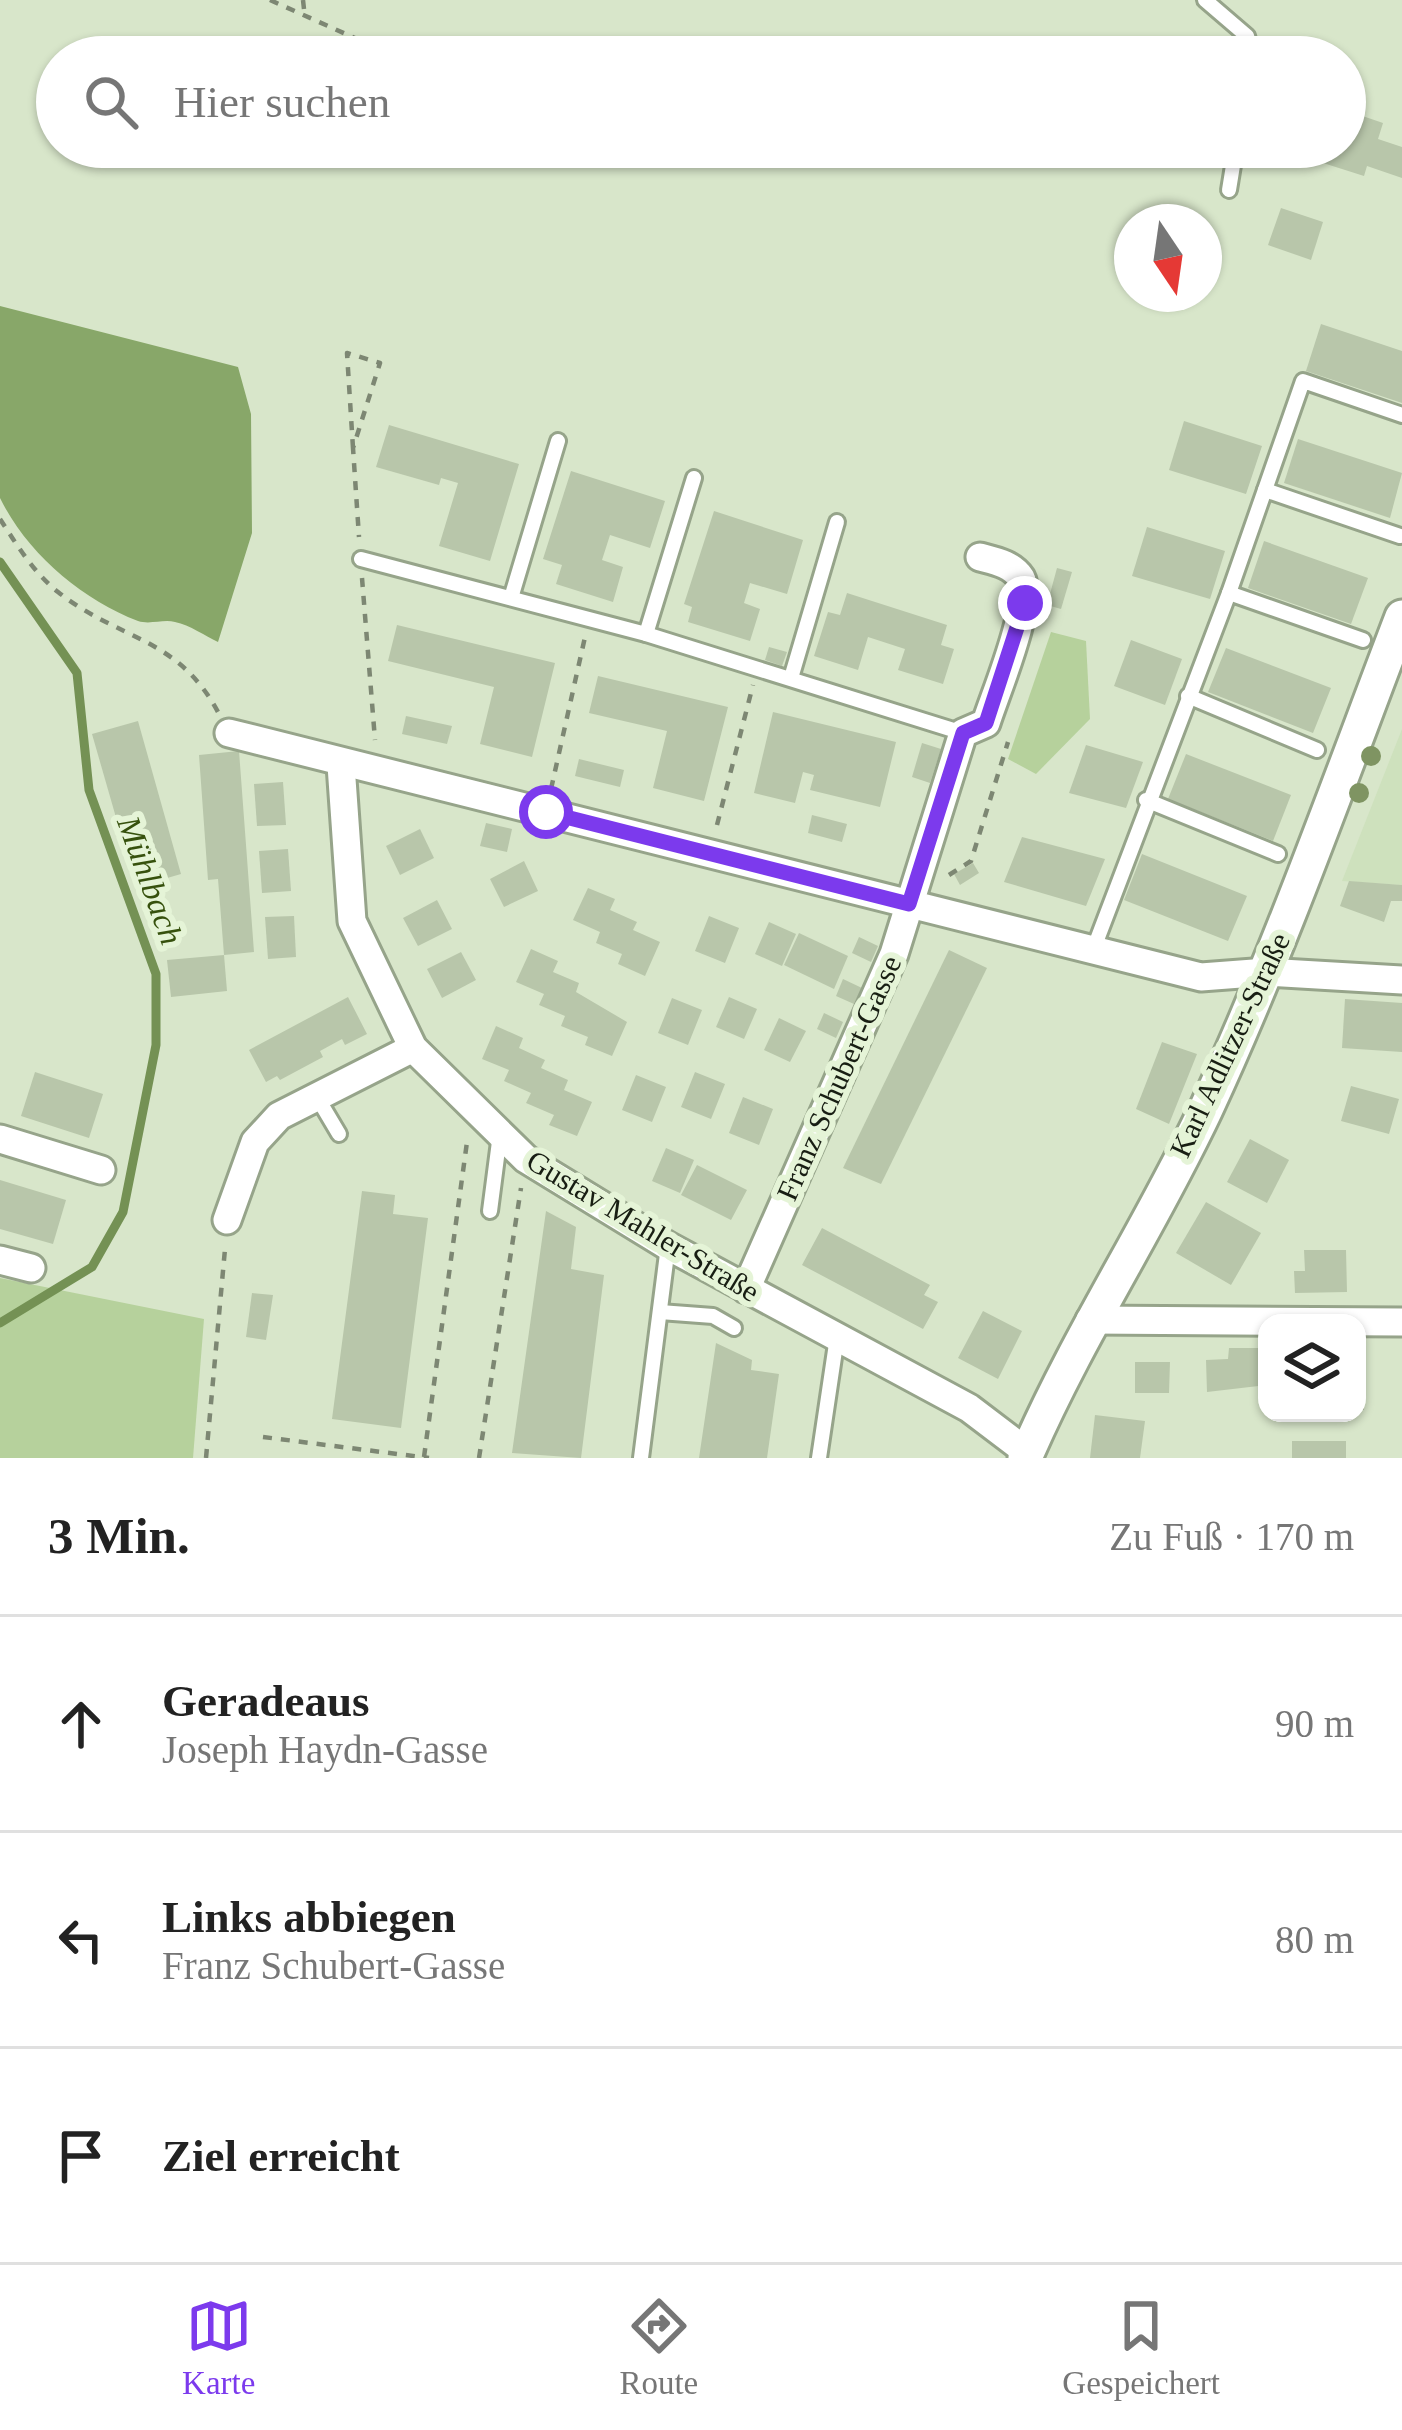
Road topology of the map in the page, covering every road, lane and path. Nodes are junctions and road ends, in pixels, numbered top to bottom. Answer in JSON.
{"nodes":[{"id":1,"x":270,"y":0,"type":"edge"},
{"id":2,"x":303,"y":0,"type":"edge"},
{"id":3,"x":1205,"y":0,"type":"edge"},
{"id":4,"x":304,"y":17,"type":"junction"},
{"id":5,"x":349,"y":36,"type":"edge"},
{"id":6,"x":1247,"y":36,"type":"edge"},
{"id":7,"x":1233,"y":168,"type":"edge"},
{"id":8,"x":1229,"y":190,"type":"dead end"},
{"id":9,"x":1402,"y":415,"type":"edge"},
{"id":10,"x":558,"y":441,"type":"dead end"},
{"id":11,"x":353,"y":448,"type":"junction"},
{"id":12,"x":694,"y":478,"type":"dead end"},
{"id":13,"x":1265,"y":490,"type":"junction"},
{"id":14,"x":0,"y":519,"type":"edge"},
{"id":15,"x":837,"y":521,"type":"dead end"},
{"id":16,"x":1400,"y":536,"type":"edge"},
{"id":17,"x":980,"y":557,"type":"dead end"},
{"id":18,"x":361,"y":560,"type":"junction"},
{"id":19,"x":1229,"y":593,"type":"junction"},
{"id":20,"x":511,"y":598,"type":"junction"},
{"id":21,"x":1402,"y":617,"type":"edge"},
{"id":22,"x":589,"y":619,"type":"junction"},
{"id":23,"x":646,"y":634,"type":"junction"},
{"id":24,"x":1363,"y":640,"type":"dead end"},
{"id":25,"x":757,"y":668,"type":"junction"},
{"id":26,"x":790,"y":678,"type":"junction"},
{"id":27,"x":1188,"y":696,"type":"junction"},
{"id":28,"x":229,"y":733,"type":"joint"},
{"id":29,"x":963,"y":733,"type":"junction"},
{"id":30,"x":1318,"y":750,"type":"dead end"},
{"id":31,"x":340,"y":765,"type":"junction"},
{"id":32,"x":377,"y":772,"type":"junction"},
{"id":33,"x":1146,"y":800,"type":"junction"},
{"id":34,"x":546,"y":812,"type":"junction"},
{"id":35,"x":710,"y":852,"type":"junction"},
{"id":36,"x":1278,"y":854,"type":"dead end"},
{"id":37,"x":909,"y":904,"type":"junction"},
{"id":38,"x":1092,"y":953,"type":"junction"},
{"id":39,"x":1267,"y":971,"type":"junction"},
{"id":40,"x":1402,"y":980,"type":"edge"},
{"id":41,"x":412,"y":1048,"type":"junction"},
{"id":42,"x":317,"y":1096,"type":"junction"},
{"id":43,"x":472,"y":1106,"type":"junction"},
{"id":44,"x":339,"y":1134,"type":"dead end"},
{"id":45,"x":500,"y":1134,"type":"junction"},
{"id":46,"x":0,"y":1139,"type":"edge"},
{"id":47,"x":526,"y":1159,"type":"junction"},
{"id":48,"x":101,"y":1170,"type":"dead end"},
{"id":49,"x":490,"y":1211,"type":"dead end"},
{"id":50,"x":227,"y":1220,"type":"joint"},
{"id":51,"x":668,"y":1246,"type":"junction"},
{"id":52,"x":0,"y":1260,"type":"edge"},
{"id":53,"x":31,"y":1268,"type":"dead end"},
{"id":54,"x":746,"y":1289,"type":"junction"},
{"id":55,"x":660,"y":1312,"type":"junction"},
{"id":56,"x":1090,"y":1320,"type":"junction"},
{"id":57,"x":1402,"y":1322,"type":"edge"},
{"id":58,"x":734,"y":1328,"type":"dead end"},
{"id":59,"x":836,"y":1337,"type":"junction"},
{"id":60,"x":263,"y":1436,"type":"dead end"},
{"id":61,"x":1026,"y":1455,"type":"edge"},
{"id":62,"x":206,"y":1458,"type":"edge"},
{"id":63,"x":426,"y":1458,"type":"edge"},
{"id":64,"x":479,"y":1458,"type":"edge"},
{"id":65,"x":641,"y":1458,"type":"edge"},
{"id":66,"x":819,"y":1458,"type":"edge"}],
"edges":[{"from":1,"to":4,"type":"path"},
{"from":2,"to":4,"type":"path"},
{"from":3,"to":6,"type":"lane"},
{"from":4,"to":5,"type":"path"},
{"from":7,"to":8,"type":"lane"},
{"from":9,"to":13,"type":"lane"},
{"from":10,"to":20,"type":"lane"},
{"from":11,"to":11,"type":"path"},
{"from":11,"to":18,"type":"path"},
{"from":12,"to":23,"type":"lane"},
{"from":13,"to":16,"type":"lane"},
{"from":13,"to":19,"type":"lane"},
{"from":14,"to":28,"type":"path"},
{"from":15,"to":26,"type":"lane"},
{"from":17,"to":29,"type":"street","name":"Franz Schubert-Gasse"},
{"from":18,"to":20,"type":"lane"},
{"from":18,"to":32,"type":"path"},
{"from":19,"to":24,"type":"lane"},
{"from":19,"to":27,"type":"lane"},
{"from":20,"to":22,"type":"lane"},
{"from":21,"to":39,"type":"street","name":"Karl Adlitzer-Straße"},
{"from":22,"to":23,"type":"lane"},
{"from":22,"to":34,"type":"path"},
{"from":23,"to":25,"type":"lane"},
{"from":25,"to":26,"type":"lane"},
{"from":25,"to":35,"type":"path"},
{"from":26,"to":29,"type":"lane"},
{"from":27,"to":30,"type":"lane"},
{"from":27,"to":33,"type":"lane"},
{"from":28,"to":31,"type":"street"},
{"from":29,"to":37,"type":"street","name":"Franz Schubert-Gasse"},
{"from":31,"to":32,"type":"street"},
{"from":31,"to":41,"type":"street","name":"Gustav Mahler-Straße"},
{"from":32,"to":34,"type":"street"},
{"from":33,"to":36,"type":"lane"},
{"from":33,"to":38,"type":"lane"},
{"from":34,"to":35,"type":"street"},
{"from":35,"to":37,"type":"street"},
{"from":37,"to":38,"type":"street"},
{"from":37,"to":54,"type":"street","name":"Franz Schubert-Gasse"},
{"from":38,"to":39,"type":"street"},
{"from":39,"to":40,"type":"street"},
{"from":39,"to":56,"type":"street","name":"Karl Adlitzer-Straße"},
{"from":41,"to":42,"type":"street"},
{"from":41,"to":43,"type":"street","name":"Gustav Mahler-Straße"},
{"from":42,"to":44,"type":"lane"},
{"from":42,"to":50,"type":"street"},
{"from":43,"to":45,"type":"street","name":"Gustav Mahler-Straße"},
{"from":43,"to":63,"type":"path"},
{"from":45,"to":47,"type":"street","name":"Gustav Mahler-Straße"},
{"from":45,"to":49,"type":"lane"},
{"from":46,"to":48,"type":"street"},
{"from":47,"to":51,"type":"street","name":"Gustav Mahler-Straße"},
{"from":47,"to":64,"type":"path"},
{"from":50,"to":62,"type":"path"},
{"from":51,"to":54,"type":"street","name":"Gustav Mahler-Straße"},
{"from":51,"to":55,"type":"lane"},
{"from":52,"to":53,"type":"street"},
{"from":54,"to":59,"type":"street","name":"Gustav Mahler-Straße"},
{"from":55,"to":58,"type":"lane"},
{"from":55,"to":65,"type":"lane"},
{"from":56,"to":57,"type":"street"},
{"from":56,"to":61,"type":"street","name":"Karl Adlitzer-Straße"},
{"from":59,"to":61,"type":"street","name":"Gustav Mahler-Straße"},
{"from":59,"to":66,"type":"lane"},
{"from":60,"to":63,"type":"path"}]}
